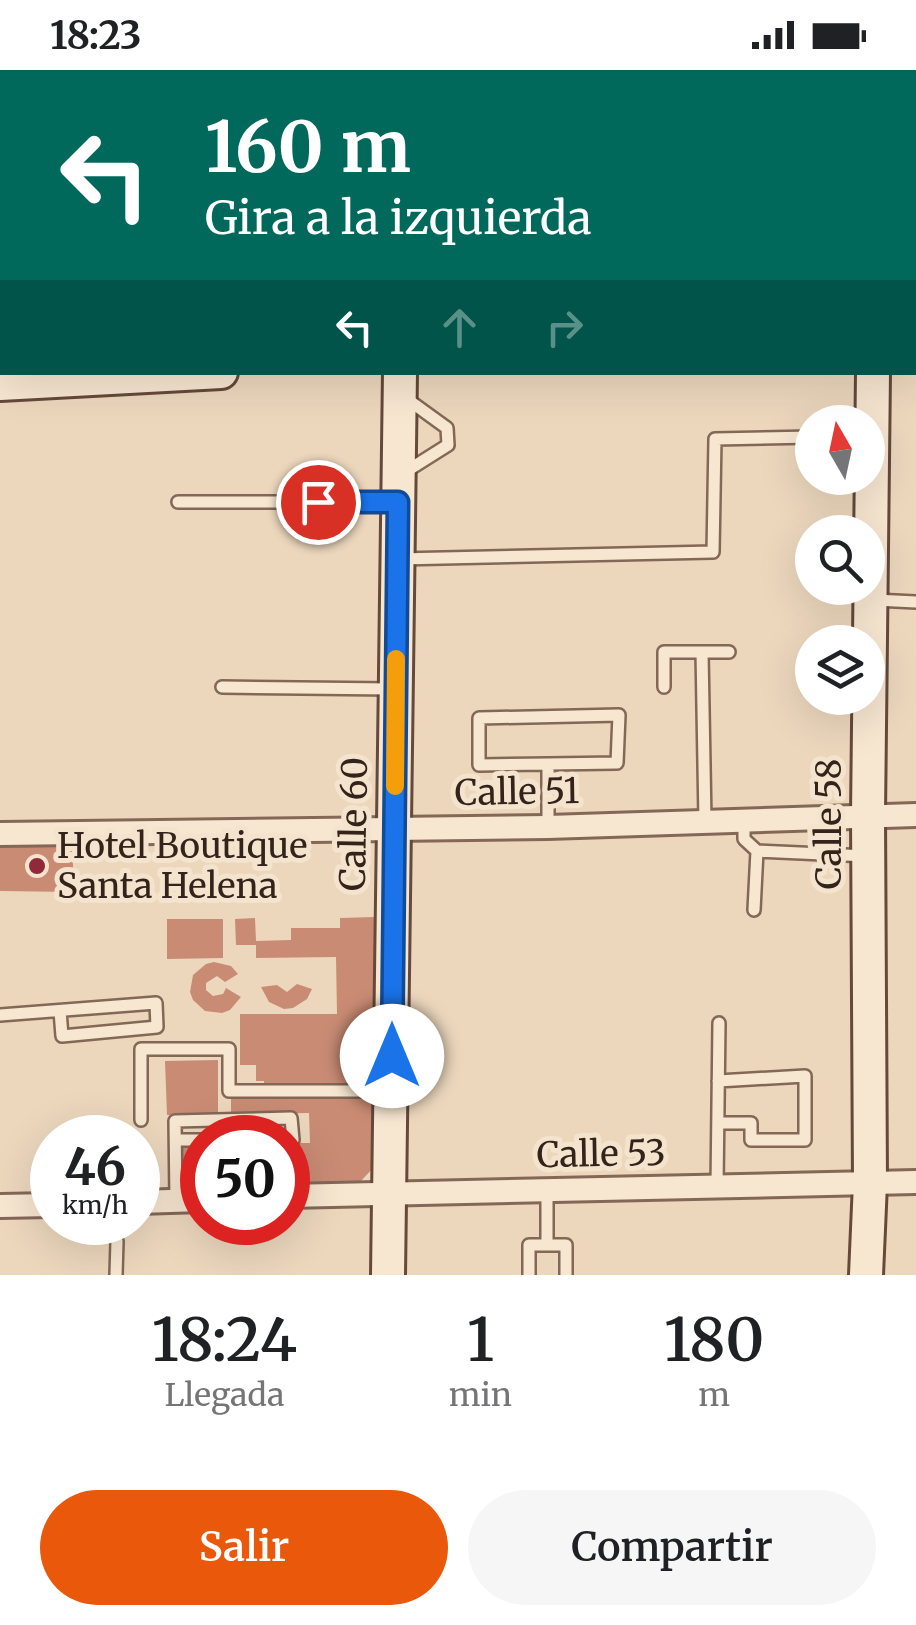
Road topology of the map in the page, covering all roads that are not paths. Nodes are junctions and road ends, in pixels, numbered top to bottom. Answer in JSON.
{"nodes":[{"id":1,"x":166,"y":375,"type":"edge"},
{"id":2,"x":873,"y":375,"type":"edge"},
{"id":3,"x":0,"y":384,"type":"edge"},
{"id":4,"x":402,"y":386,"type":"edge"},
{"id":5,"x":871,"y":405,"type":"edge"},
{"id":6,"x":795,"y":437,"type":"edge"},
{"id":7,"x":398,"y":488,"type":"junction"},
{"id":8,"x":178,"y":502,"type":"dead end"},
{"id":9,"x":402,"y":559,"type":"junction"},
{"id":10,"x":885,"y":600,"type":"edge"},
{"id":11,"x":916,"y":602,"type":"edge"},
{"id":12,"x":870,"y":605,"type":"edge"},
{"id":13,"x":702,"y":652,"type":"junction"},
{"id":14,"x":729,"y":652,"type":"dead end"},
{"id":15,"x":222,"y":687,"type":"dead end"},
{"id":16,"x":664,"y":687,"type":"dead end"},
{"id":17,"x":390,"y":689,"type":"junction"},
{"id":18,"x":548,"y":764,"type":"junction"},
{"id":19,"x":868,"y":815,"type":"junction"},
{"id":20,"x":916,"y":815,"type":"edge"},
{"id":21,"x":744,"y":820,"type":"junction"},
{"id":22,"x":704,"y":822,"type":"junction"},
{"id":23,"x":548,"y":827,"type":"junction"},
{"id":24,"x":393,"y":829,"type":"junction"},
{"id":25,"x":0,"y":834,"type":"edge"},
{"id":26,"x":756,"y":851,"type":"junction"},
{"id":27,"x":868,"y":856,"type":"junction"},
{"id":28,"x":754,"y":910,"type":"dead end"},
{"id":29,"x":60,"y":1011,"type":"junction"},
{"id":30,"x":0,"y":1015,"type":"edge"},
{"id":31,"x":720,"y":1024,"type":"dead end"},
{"id":32,"x":718,"y":1081,"type":"junction"},
{"id":33,"x":387,"y":1091,"type":"junction"},
{"id":34,"x":141,"y":1115,"type":"edge"},
{"id":35,"x":180,"y":1120,"type":"edge"},
{"id":36,"x":718,"y":1124,"type":"junction"},
{"id":37,"x":176,"y":1140,"type":"junction"},
{"id":38,"x":180,"y":1140,"type":"edge"},
{"id":39,"x":916,"y":1182,"type":"edge"},
{"id":40,"x":870,"y":1183,"type":"junction"},
{"id":41,"x":717,"y":1186,"type":"junction"},
{"id":42,"x":546,"y":1190,"type":"junction"},
{"id":43,"x":389,"y":1193,"type":"junction"},
{"id":44,"x":310,"y":1195,"type":"edge"},
{"id":45,"x":160,"y":1201,"type":"edge"},
{"id":46,"x":176,"y":1201,"type":"junction"},
{"id":47,"x":180,"y":1201,"type":"edge"},
{"id":48,"x":30,"y":1205,"type":"edge"},
{"id":49,"x":0,"y":1206,"type":"edge"},
{"id":50,"x":117,"y":1245,"type":"edge"},
{"id":51,"x":547,"y":1245,"type":"junction"},
{"id":52,"x":116,"y":1275,"type":"edge"},
{"id":53,"x":374,"y":1275,"type":"edge"},
{"id":54,"x":388,"y":1275,"type":"edge"},
{"id":55,"x":401,"y":1275,"type":"edge"},
{"id":56,"x":529,"y":1275,"type":"edge"},
{"id":57,"x":566,"y":1275,"type":"edge"},
{"id":58,"x":866,"y":1275,"type":"edge"}],
"edges":[{"from":1,"to":3,"type":"main road"},
{"from":2,"to":5,"type":"main road","name":"Calle 58"},
{"from":4,"to":7,"type":"main road","name":"Calle 60"},
{"from":4,"to":7,"type":"lane"},
{"from":6,"to":9,"type":"lane"},
{"from":7,"to":8,"type":"lane"},
{"from":7,"to":9,"type":"main road","name":"Calle 60"},
{"from":7,"to":17,"type":"street"},
{"from":9,"to":17,"type":"main road","name":"Calle 60"},
{"from":9,"to":24,"type":"street"},
{"from":10,"to":11,"type":"lane"},
{"from":12,"to":19,"type":"main road","name":"Calle 58"},
{"from":13,"to":14,"type":"lane"},
{"from":13,"to":16,"type":"lane"},
{"from":13,"to":22,"type":"lane"},
{"from":15,"to":17,"type":"lane"},
{"from":17,"to":24,"type":"main road","name":"Calle 60"},
{"from":18,"to":18,"type":"lane"},
{"from":18,"to":23,"type":"lane"},
{"from":19,"to":20,"type":"street","name":"Calle 51"},
{"from":19,"to":21,"type":"street","name":"Calle 51"},
{"from":19,"to":27,"type":"main road","name":"Calle 58"},
{"from":21,"to":22,"type":"street","name":"Calle 51"},
{"from":21,"to":26,"type":"lane"},
{"from":22,"to":23,"type":"street","name":"Calle 51"},
{"from":23,"to":24,"type":"street","name":"Calle 51"},
{"from":24,"to":25,"type":"street","name":"Calle 51"},
{"from":24,"to":33,"type":"main road","name":"Calle 60"},
{"from":24,"to":43,"type":"street"},
{"from":26,"to":27,"type":"lane"},
{"from":26,"to":28,"type":"lane"},
{"from":27,"to":40,"type":"main road","name":"Calle 58"},
{"from":29,"to":29,"type":"lane"},
{"from":29,"to":30,"type":"lane"},
{"from":31,"to":32,"type":"lane"},
{"from":32,"to":36,"type":"lane"},
{"from":32,"to":36,"type":"lane"},
{"from":33,"to":34,"type":"lane"},
{"from":33,"to":43,"type":"main road","name":"Calle 60"},
{"from":35,"to":37,"type":"lane"},
{"from":36,"to":41,"type":"lane"},
{"from":37,"to":38,"type":"lane"},
{"from":37,"to":46,"type":"lane"},
{"from":39,"to":40,"type":"street","name":"Calle 53"},
{"from":40,"to":41,"type":"street","name":"Calle 53"},
{"from":40,"to":58,"type":"main road","name":"Calle 58"},
{"from":41,"to":42,"type":"street","name":"Calle 53"},
{"from":42,"to":43,"type":"street","name":"Calle 53"},
{"from":42,"to":51,"type":"lane"},
{"from":43,"to":44,"type":"street","name":"Calle 53"},
{"from":43,"to":53,"type":"street"},
{"from":43,"to":54,"type":"main road","name":"Calle 60"},
{"from":43,"to":55,"type":"street"},
{"from":45,"to":46,"type":"street"},
{"from":46,"to":47,"type":"street"},
{"from":48,"to":49,"type":"street"},
{"from":50,"to":52,"type":"lane"},
{"from":51,"to":56,"type":"lane"},
{"from":51,"to":57,"type":"lane"}]}
